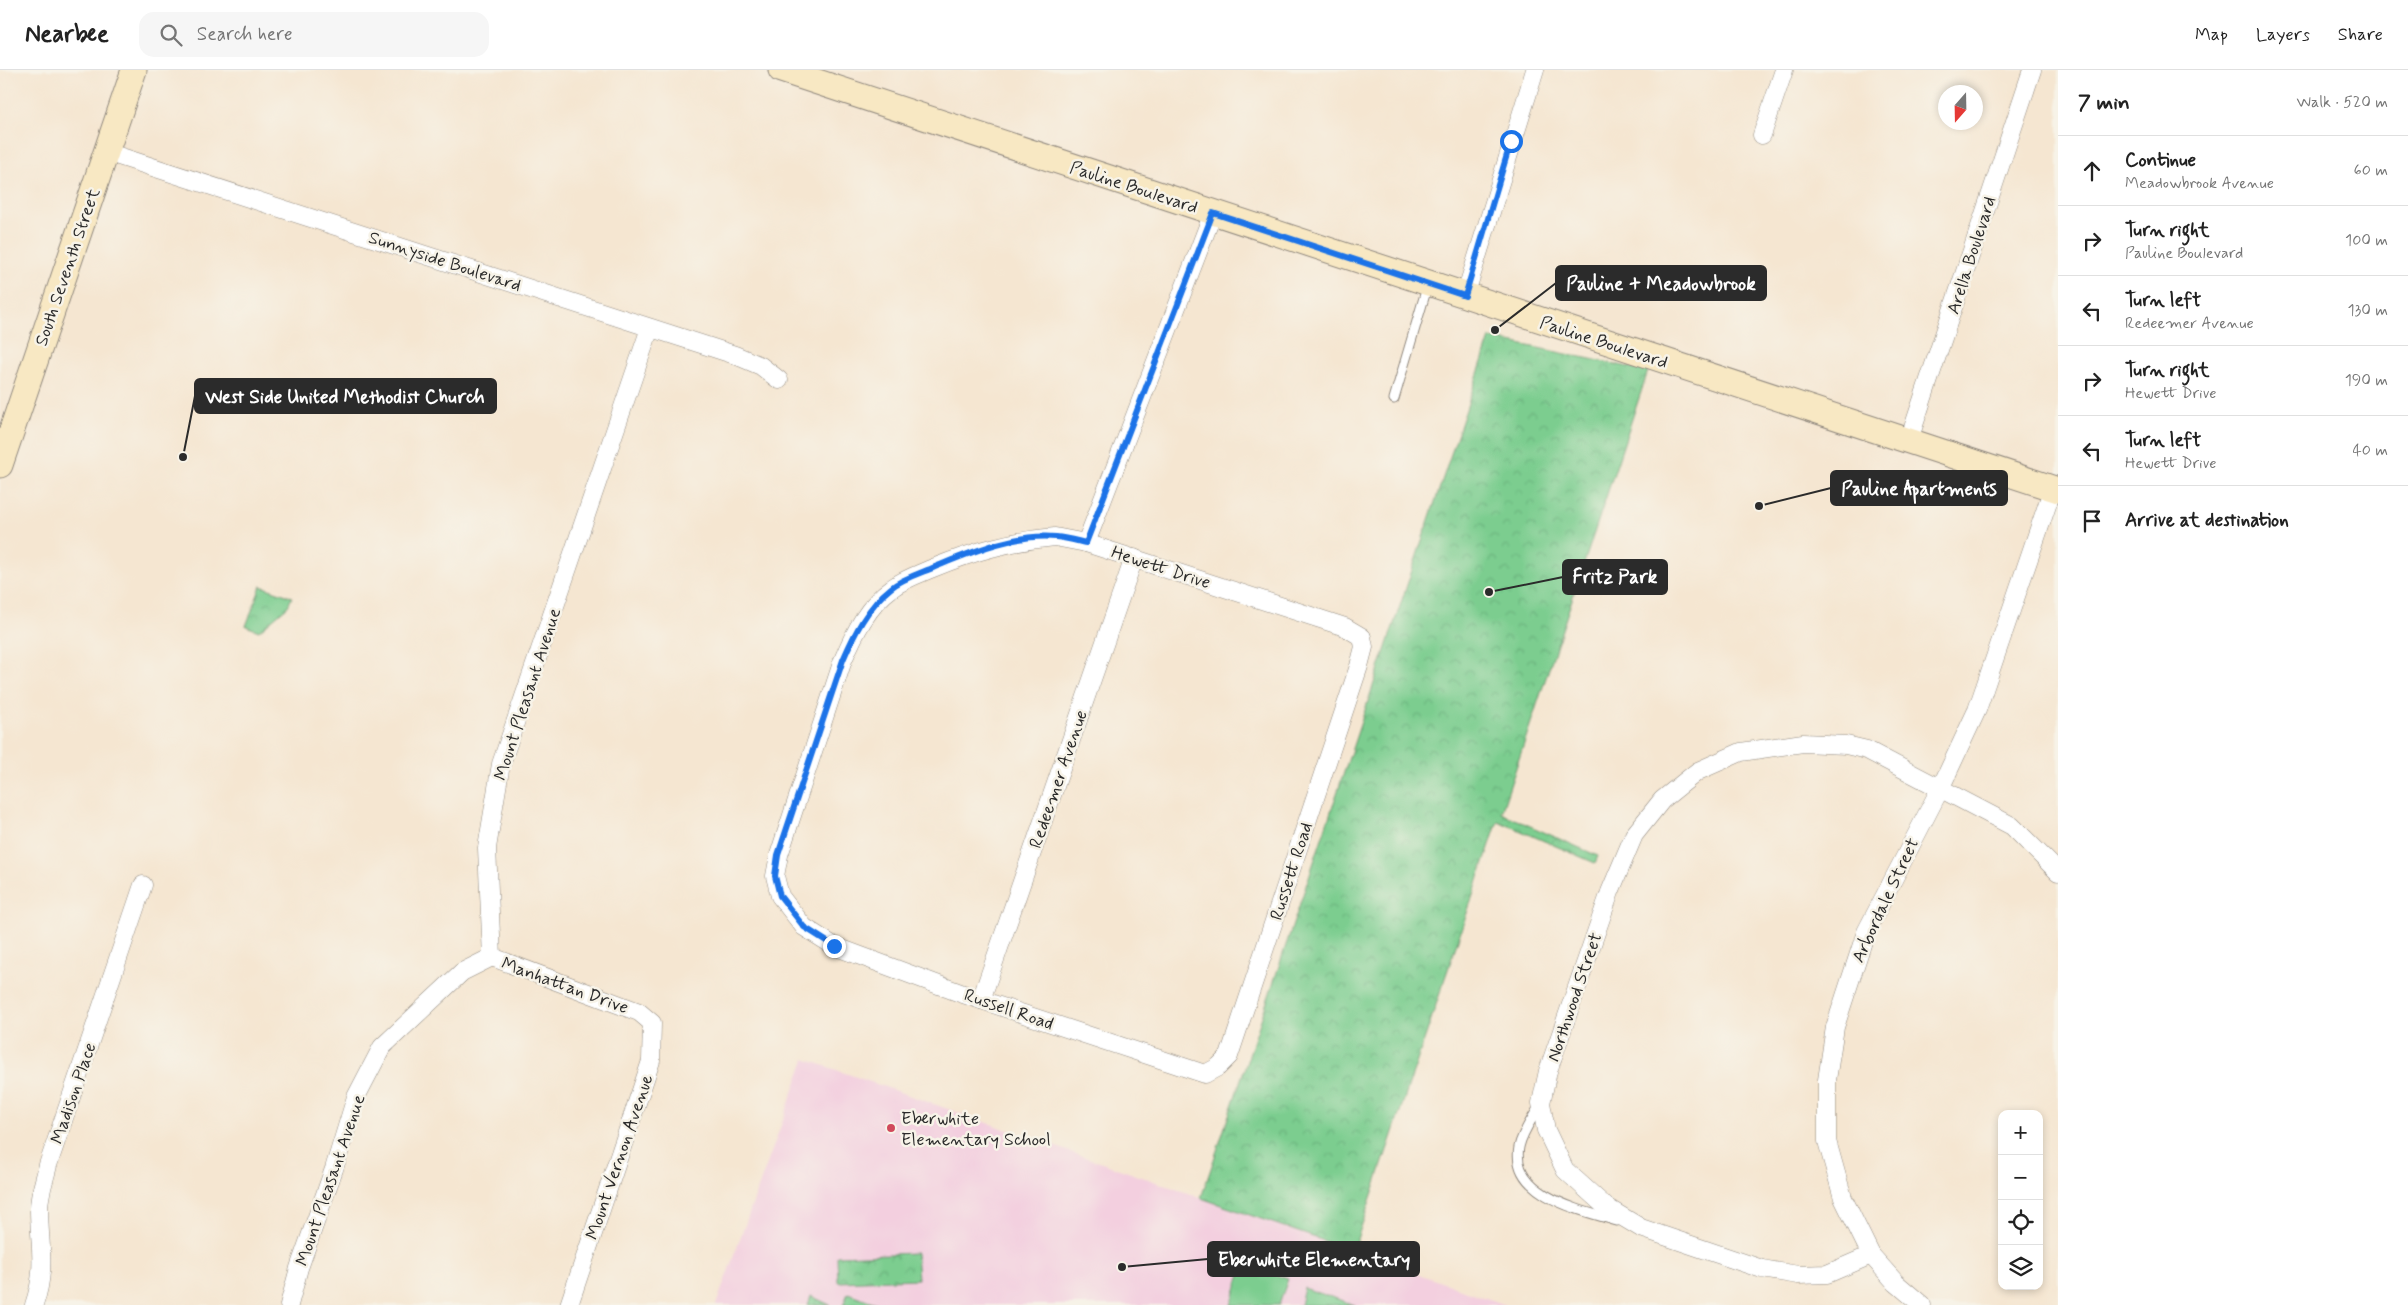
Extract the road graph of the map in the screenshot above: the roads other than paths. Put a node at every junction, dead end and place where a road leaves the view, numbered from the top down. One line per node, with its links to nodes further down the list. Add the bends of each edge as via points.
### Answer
1 (134, 70): 7 (street, South Seventh Street)
2 (781, 70): 8 (street, Pauline Boulevard)
3 (1535, 70): 10 (street)
4 (1784, 70): 6 (street)
5 (2032, 70): 14 (street, Arella Boulevard)
6 (1762, 135)
7 (106, 152): 11 (street, Sunnyside Boulevard); 15 (street, South Seventh Street)
8 (1213, 213): 9 (street, Pauline Boulevard); 17 (street)
9 (1428, 284): 10 (street, Pauline Boulevard); 13 (lane)
10 (1465, 296): 14 (street, Pauline Boulevard)
11 (650, 328): 12 (street, Sunnyside Boulevard, via 735,355 761,366); 24 (street, Mount Pleasant Avenue, via 501,764 487,848)
12 (779, 380)
13 (1394, 399)
14 (1909, 440): 16 (street, Pauline Boulevard)
15 (2, 452)
16 (2055, 489): 20 (street, Arbordale Street, via 1977,710)
17 (1086, 543): 18 (street, Hewett Drive); 23 (street, Hewett Drive, via 1055,537 1020,540 974,551 891,588 855,632 778,855 775,876 780,896 804,927)
18 (1134, 558): 19 (street, Hewett Drive, via 1346,627); 25 (street, Redeemer Avenue)
19 (1362, 637): 27 (street, Russett Road, via 1364,647 1358,666 1229,1056 1204,1074)
20 (1940, 789): 21 (street, Northwood Street, via 2012,826); 28 (street, Northwood Street, via 1867,750 1846,745 1803,743 1741,752 1698,771 1662,800 1634,835 1610,892 1551,1062); 30 (street, Arbordale Street, via 1866,932 1835,1027 1827,1080 1827,1142 1843,1198)
21 (2058, 872)
22 (143, 885): 31 (street, Madison Place, via 48,1165 39,1206 41,1284)
23 (834, 946): 25 (street, Russell Road)
24 (492, 957): 26 (street, Manhattan Drive); 32 (street, Mount Pleasant Avenue, via 462,972 382,1047 356,1097 299,1268)
25 (981, 1000): 27 (street, Russell Road)
26 (639, 1012): 33 (street, Mount Vernon Avenue, via 652,1023 651,1060)
27 (1184, 1068)
28 (1541, 1103): 29 (street, Northwood Street, via 1546,1130 1565,1170 1606,1207); 29 (lane, via 1519,1148 1525,1177 1541,1193 1568,1206)
29 (1641, 1228): 30 (street, Northwood Street, via 1762,1269 1798,1275 1827,1274)
30 (1871, 1255): 34 (street, Arbordale Street)
31 (34, 1305)
32 (290, 1305)
33 (569, 1305)
34 (1922, 1305)

